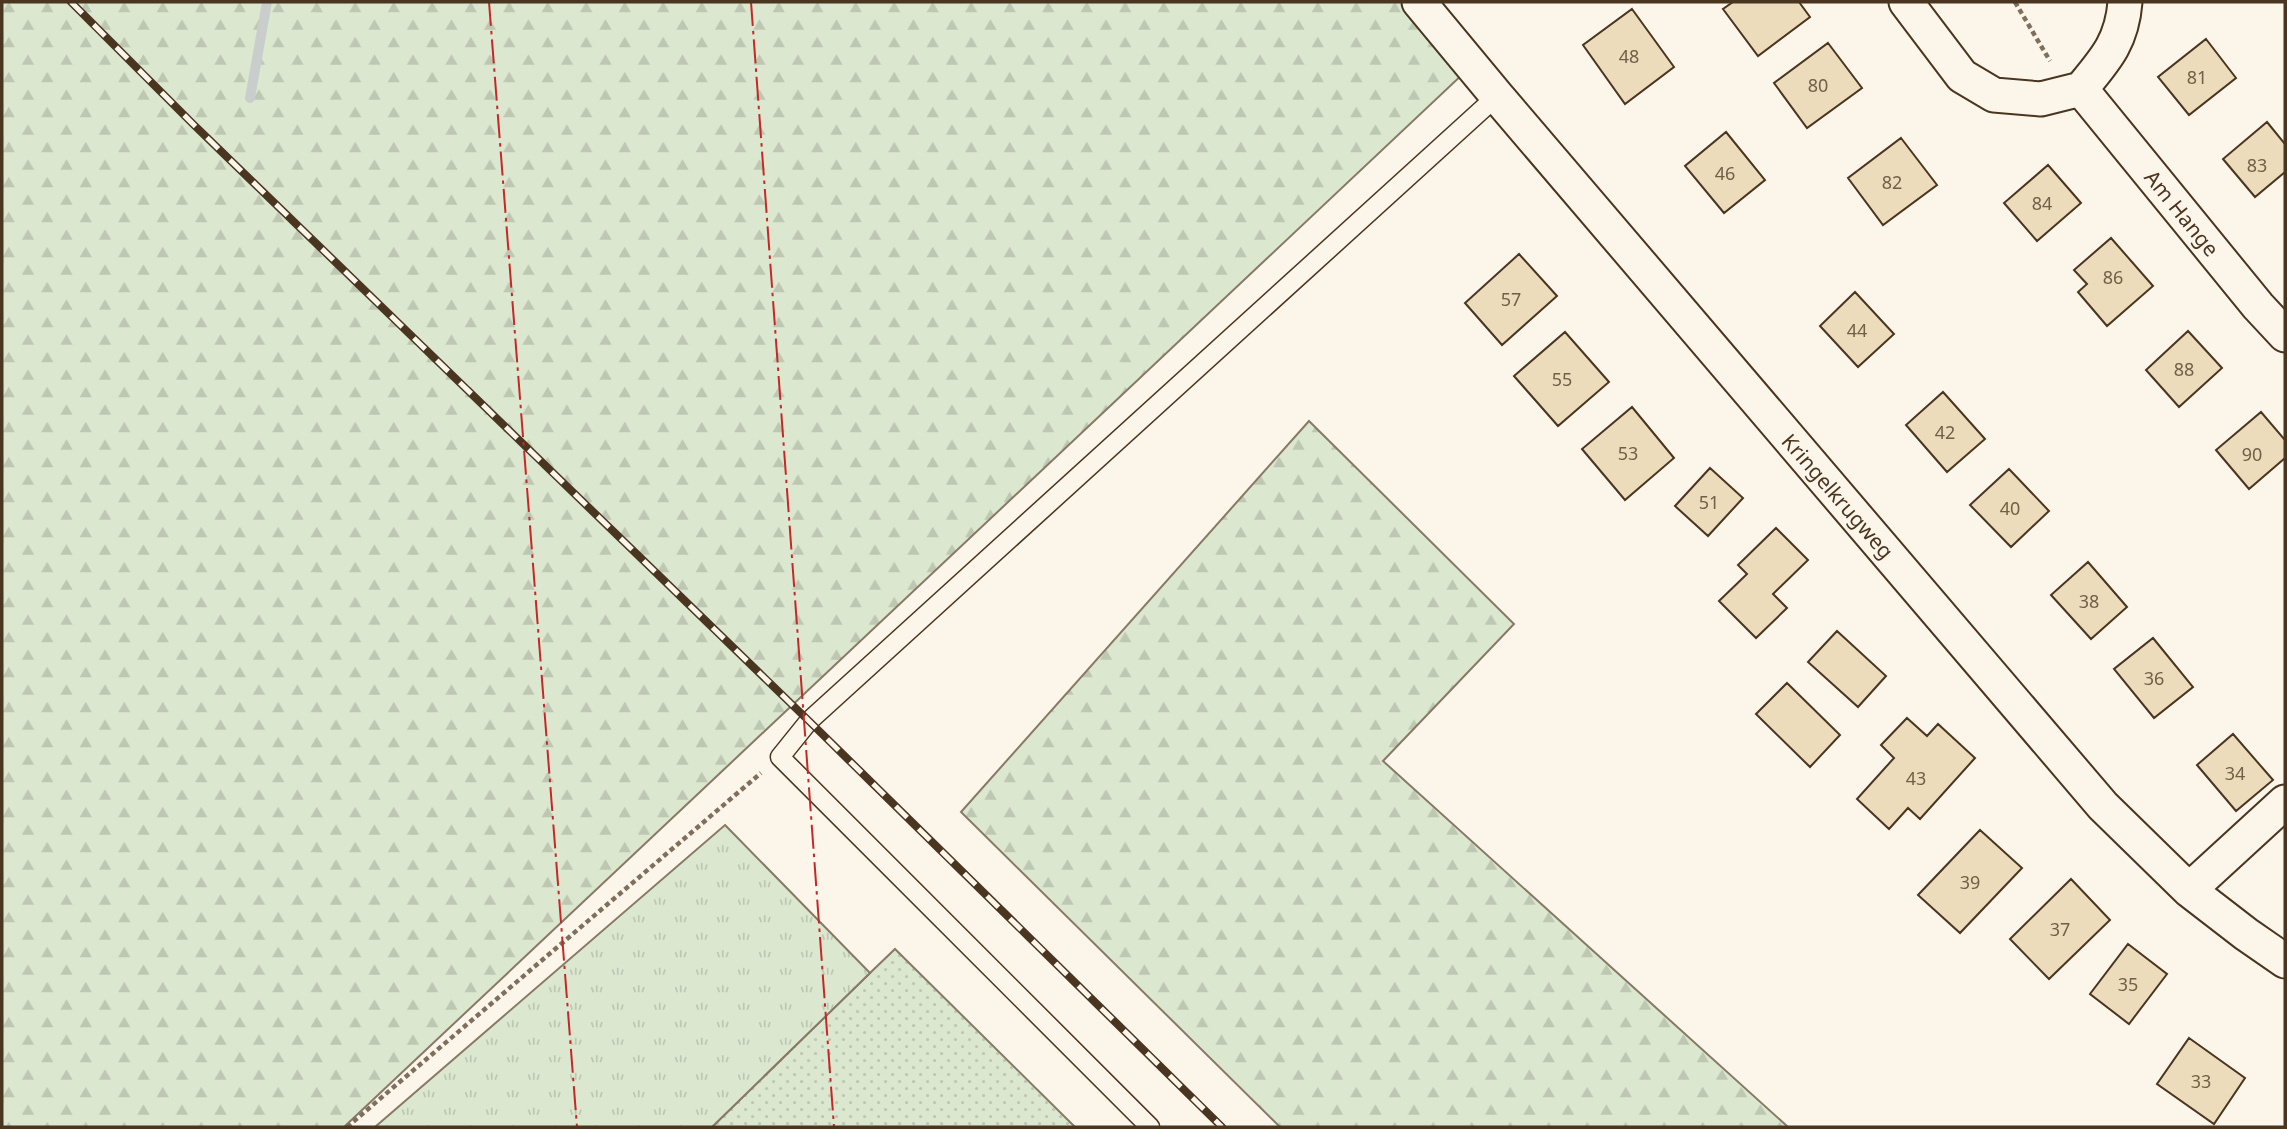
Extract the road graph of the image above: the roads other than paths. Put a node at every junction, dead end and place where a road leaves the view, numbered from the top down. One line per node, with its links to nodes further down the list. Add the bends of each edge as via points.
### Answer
1 (1419, 2): 5 (street, Kringelkrugweg)
2 (1906, 2): 4 (street, via 1962,76 1994,95 2042,99)
3 (2125, 2): 4 (street, via 2111,53)
4 (2074, 91): 6 (street, Am Hange)
5 (1497, 96): 8 (street, Kringelkrugweg, via 2103,806); 10 (lane, via 809,721 780,757)
6 (2285, 335)
7 (2285, 802): 8 (street)
8 (2189, 890): 9 (street, Kringelkrugweg)
9 (2285, 961)
10 (1150, 1127)

